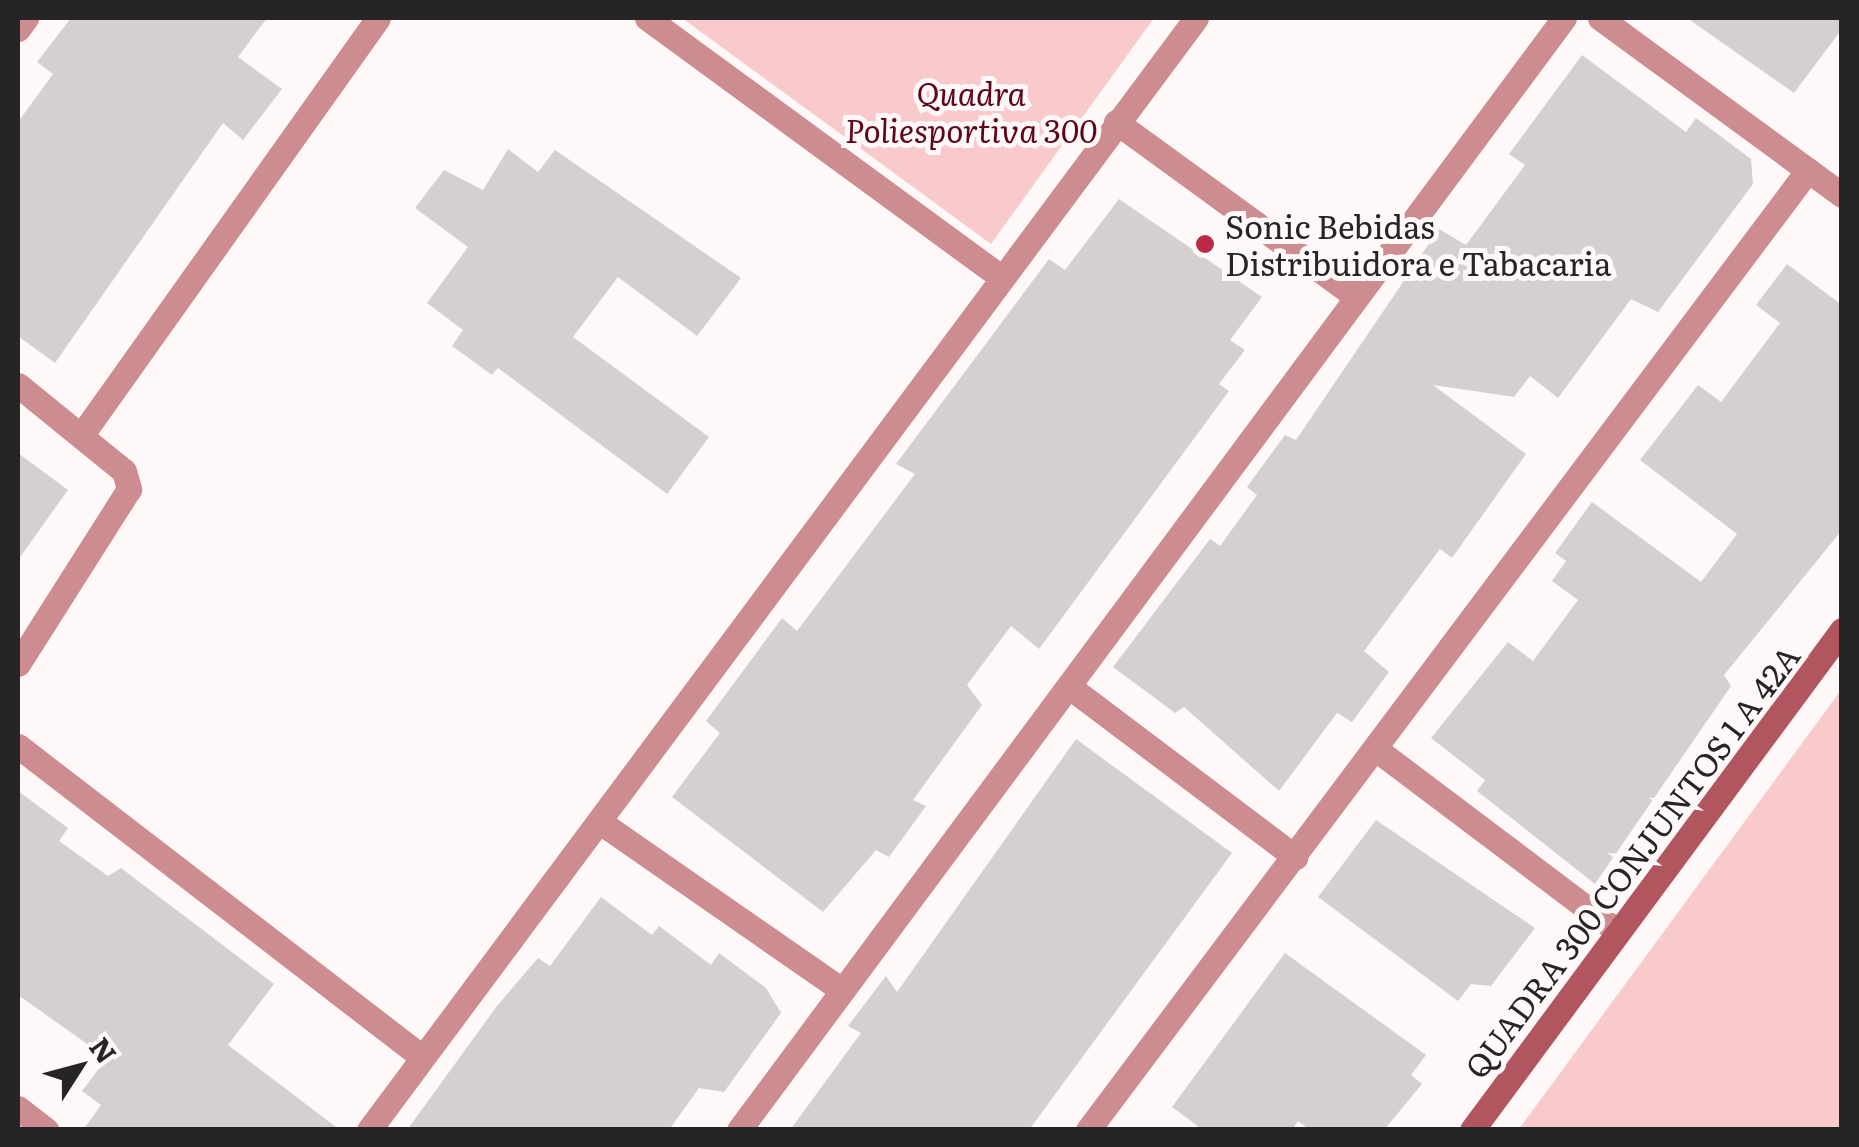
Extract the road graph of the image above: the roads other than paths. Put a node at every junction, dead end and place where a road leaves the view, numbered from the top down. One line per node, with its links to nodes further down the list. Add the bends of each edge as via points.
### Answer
1 (26, 18): 7 (street)
2 (378, 18): 14 (street)
3 (648, 18): 11 (street)
4 (1196, 18): 8 (street)
5 (1564, 18): 12 (street)
6 (1600, 18): 9 (street)
7 (18, 29)
8 (1116, 122): 11 (street); 12 (street)
9 (1808, 170): 10 (street); 19 (street)
10 (1842, 195)
11 (998, 275): 20 (street)
12 (1352, 293): 17 (street)
13 (18, 385): 14 (street)
14 (82, 433): 16 (street, via 124,471 129,489)
15 (1842, 630): 22 (street, QUADRA 300 CONJUNTOS 1 A 42A)
16 (18, 664)
17 (1071, 688): 21 (street); 23 (street)
18 (18, 746): 24 (street)
19 (1377, 750): 21 (street); 22 (street)
20 (600, 822): 23 (street); 24 (street)
21 (1295, 858): 29 (street)
22 (1617, 932): 30 (street, QUADRA 300 CONJUNTOS 1 A 42A)
23 (842, 990): 28 (street)
24 (422, 1057): 27 (street)
25 (18, 1108): 26 (street)
26 (46, 1130)
27 (370, 1130)
28 (740, 1130)
29 (1088, 1130)
30 (1472, 1130)

